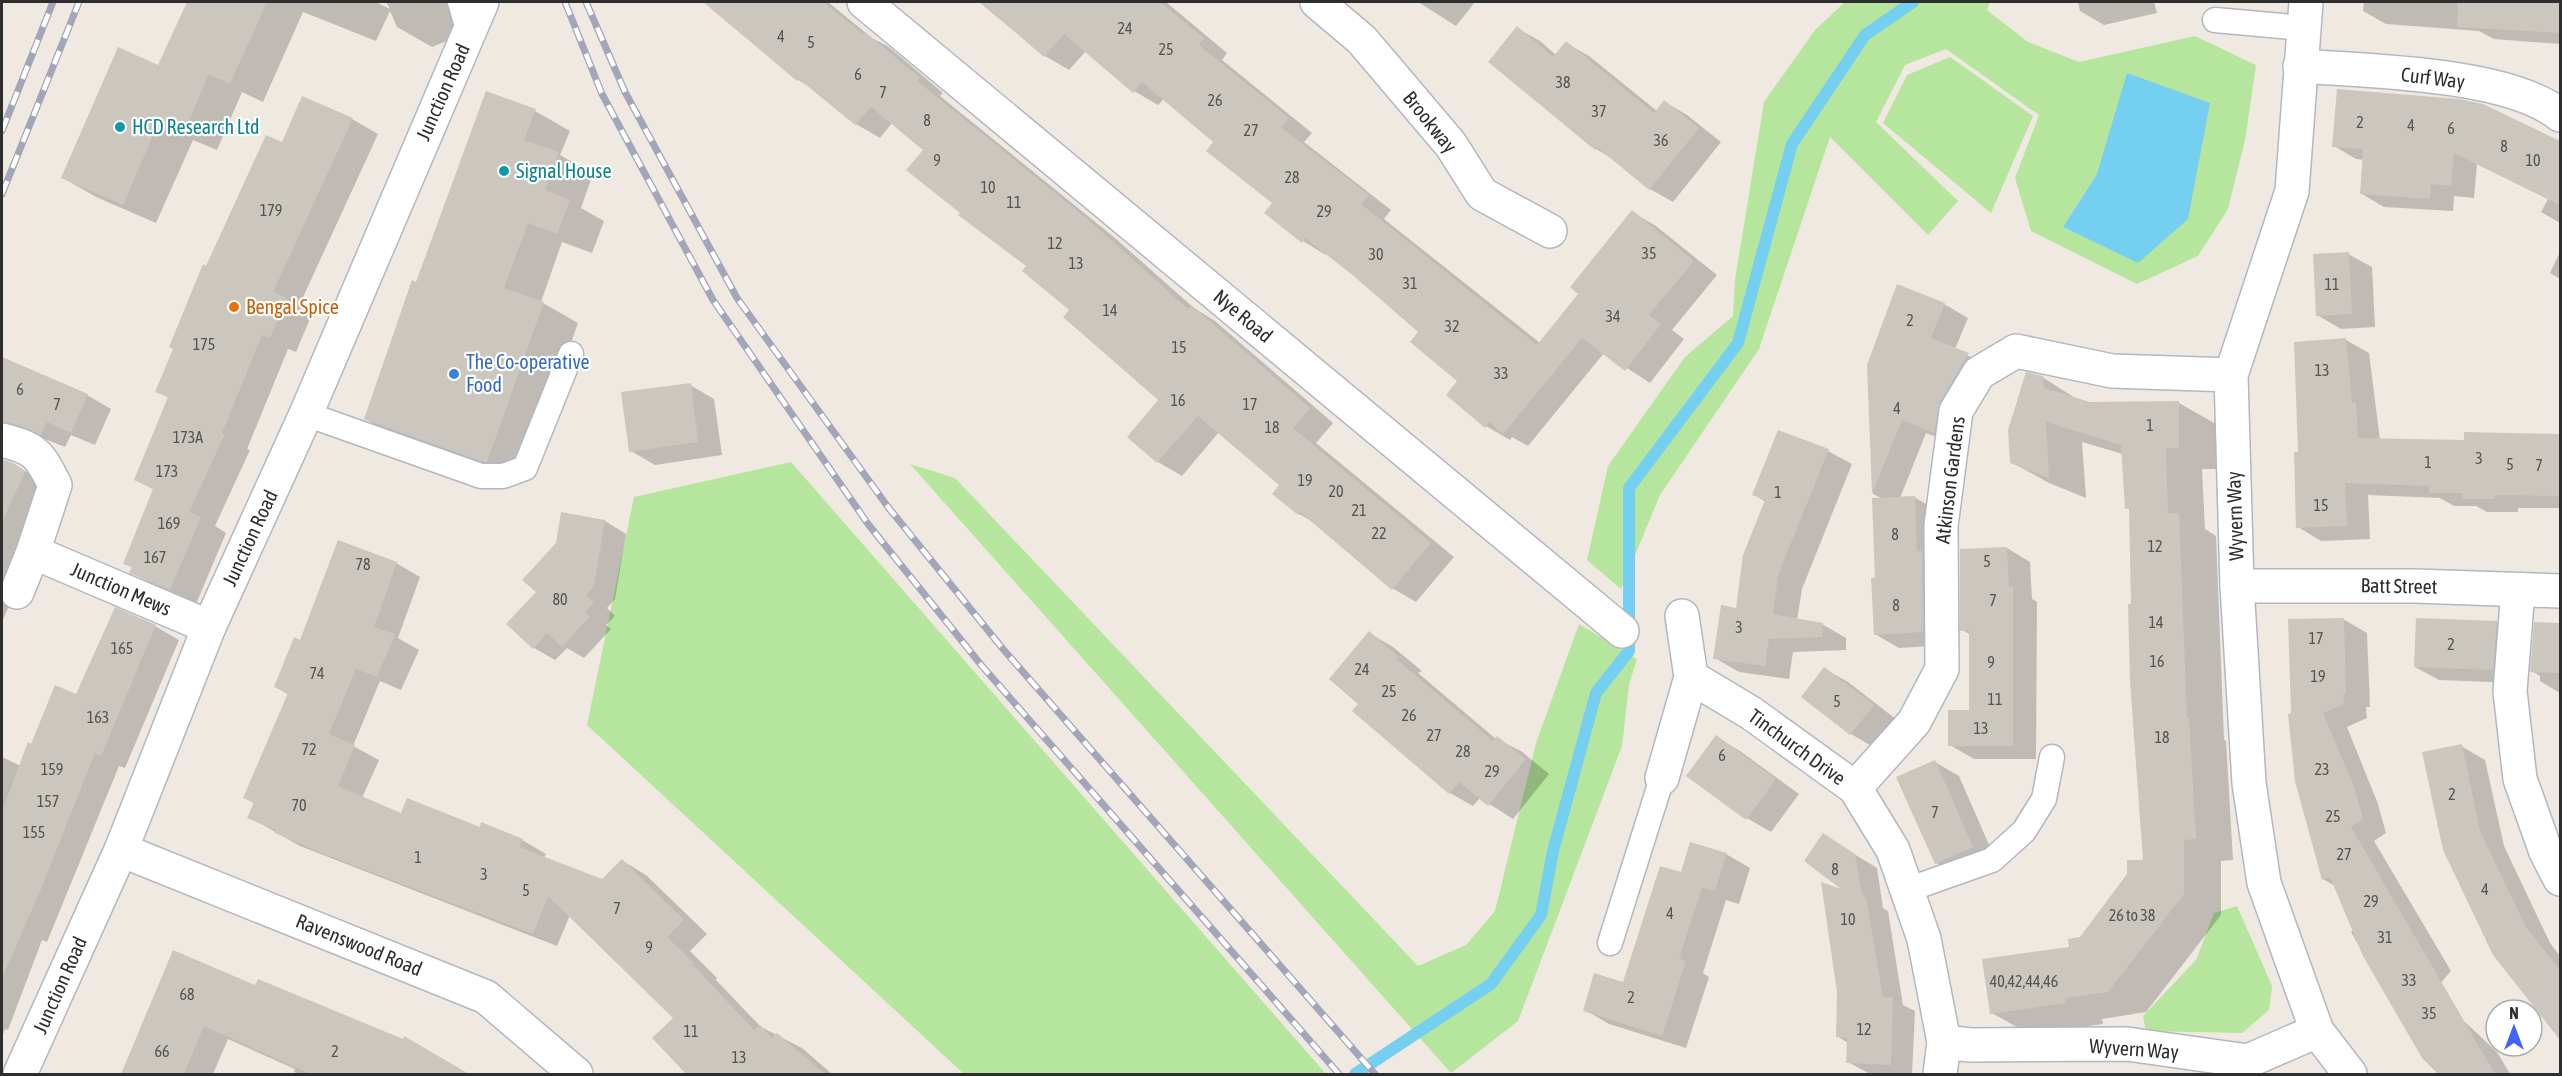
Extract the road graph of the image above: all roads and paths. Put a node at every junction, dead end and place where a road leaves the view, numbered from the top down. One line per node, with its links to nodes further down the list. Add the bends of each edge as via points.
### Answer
1 (460, 2): 7 (lane)
2 (482, 2): 7 (street, Junction Road)
3 (864, 2): 22 (street, Nye Road)
4 (1317, 2): 10 (street, Brookway, via 1369,48 1451,145 1482,194)
5 (2304, 15): 6 (lane); 8 (street, Wyvern Way)
6 (2215, 20)
7 (469, 33): 13 (street, Junction Road)
8 (2300, 66): 9 (street, Curf Way, via 2500,87); 12 (street, Wyvern Way, via 2292,191)
9 (2560, 115)
10 (1550, 231)
11 (571, 354): 13 (lane, via 525,468 503,476 481,476)
12 (2231, 375): 16 (street, Wyvern Way); 26 (street, Atkinson Gardens, via 2112,371 2016,351 1978,373 1956,411 1941,526 1942,669 1914,722)
13 (306, 414): 21 (street, Junction Road)
14 (2, 440): 15 (street, via 20,444 39,455 55,485)
15 (33, 552): 19 (street); 21 (street, Junction Mews)
16 (2237, 586): 17 (street, Batt Street); 31 (street, Wyvern Way, via 2249,783 2265,883)
17 (2518, 590): 18 (street, Batt Street); 28 (street, via 2510,692 2520,779)
18 (2560, 591)
19 (17, 592)
20 (1682, 616): 23 (street)
21 (209, 627): 27 (street, Junction Road)
22 (1622, 631)
23 (1691, 677): 25 (street); 26 (street, Tinchurch Drive, via 1751,713)
24 (2052, 757): 29 (lane, via 2044,799 2024,831 1992,860)
25 (1662, 778): 30 (lane)
26 (1855, 788): 29 (street, Tinchurch Drive, via 1893,850)
27 (121, 850): 33 (street, Junction Road); 34 (street, Ravenswood Road, via 486,997)
28 (2560, 879)
29 (1907, 890): 32 (street, Tinchurch Drive, via 1924,939)
30 (1610, 943)
31 (2316, 1031): 32 (street, Wyvern Way, via 2248,1060 2127,1044); 36 (street, Wyvern Way)
32 (1944, 1042): 35 (street, Tinchurch Drive)
33 (20, 1074)
34 (576, 1074)
35 (1940, 1074)
36 (2350, 1074)

